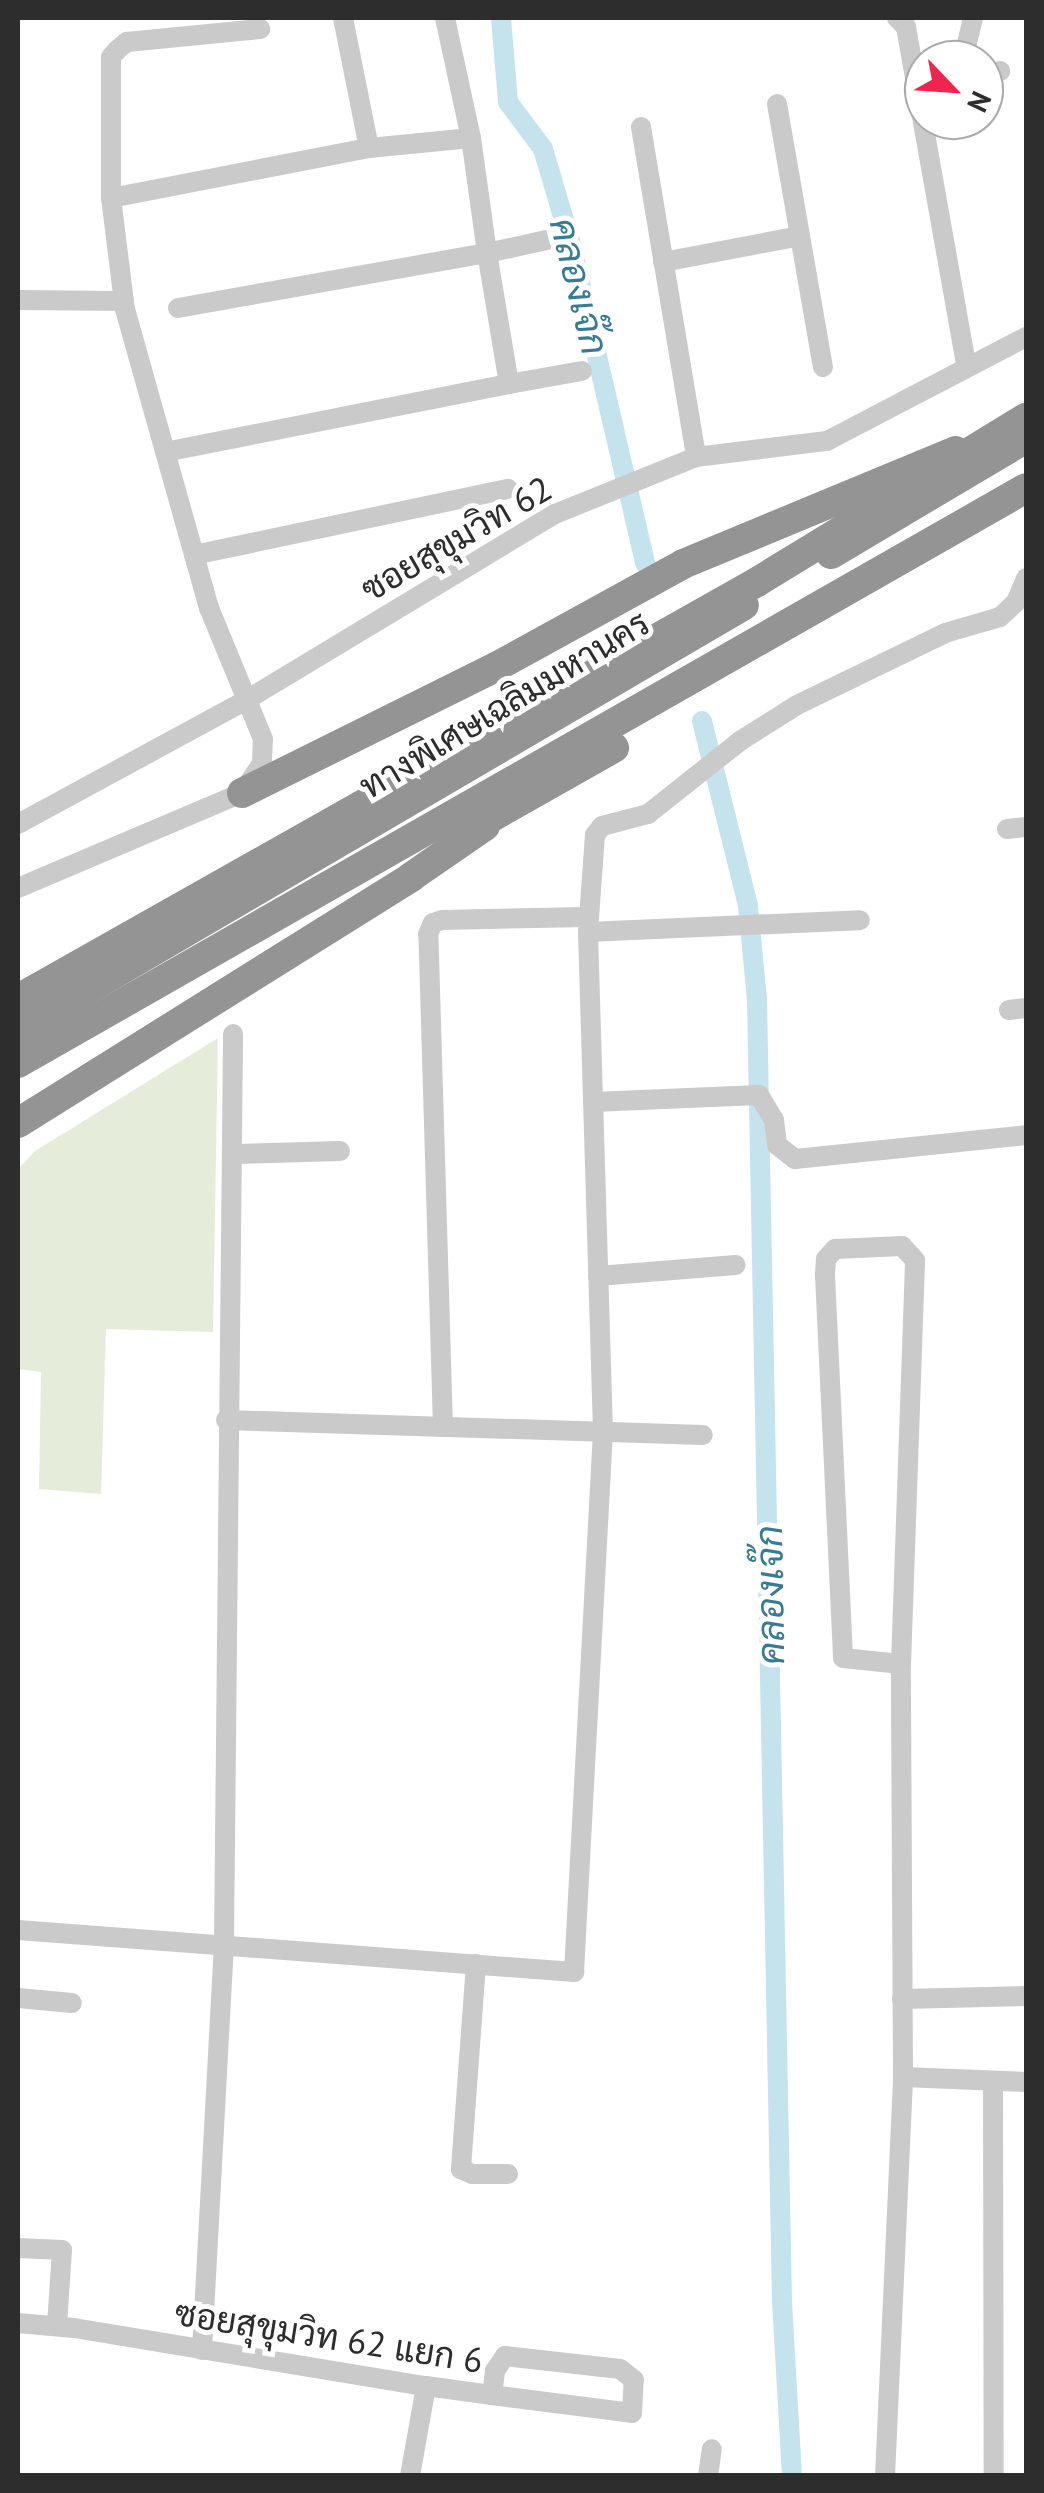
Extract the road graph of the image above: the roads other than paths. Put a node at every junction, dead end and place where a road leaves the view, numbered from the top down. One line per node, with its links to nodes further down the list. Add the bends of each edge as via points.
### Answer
1 (343, 18): 8 (street)
2 (445, 18): 6 (street)
3 (260, 29): 9 (street, via 126,42 117,50 111,57)
4 (777, 104): 10 (street)
5 (641, 127): 13 (street)
6 (471, 138): 8 (street); 12 (street)
7 (929, 140): 19 (street)
8 (369, 148): 9 (street)
9 (111, 198): 15 (street)
10 (800, 236): 13 (street); 18 (street)
11 (556, 238): 12 (street)
12 (487, 253): 16 (street); 21 (street)
13 (663, 262): 25 (street)
14 (18, 300): 15 (street)
15 (124, 301): 24 (street)
16 (178, 308)
17 (1026, 337): 19 (street, ซอยสุขุมวิท 62)
18 (822, 367)
19 (968, 368): 25 (street, ซอยสุขุมวิท 62, via 827,441)
20 (582, 370): 21 (street)
21 (509, 384): 24 (street)
22 (1026, 420): 32 (highway, via 682,564 496,667); 38 (highway, bridge, via 690,620)
23 (1026, 438): 39 (highway, ทางพิเศษเฉลิมมหานคร)
24 (164, 452): 29 (street)
25 (696, 457): 31 (street, ซอยสุขุมวิท 62, via 555,514)
26 (1026, 488): 41 (highway)
27 (508, 489): 29 (street)
28 (1026, 506): 33 (highway)
29 (194, 555): 31 (street)
30 (1026, 578): 37 (street, via 1000,617 945,632 797,704 648,814 602,826 590,853)
31 (248, 699): 32 (street, via 264,738 262,763); 34 (street, ซอยสุขุมวิท 62)
32 (242, 793): 35 (street)
33 (516, 804): 42 (highway); 44 (highway)
34 (18, 824)
35 (18, 888)
36 (860, 920): 37 (street, via 722,928)
37 (588, 924): 43 (street); 51 (street, via 442,920 428,934)
38 (18, 999)
39 (18, 1030)
40 (233, 1034): 47 (street)
41 (18, 1063)
42 (18, 1080)
43 (593, 1102): 45 (street, via 759,1096 774,1120 777,1146 795,1159); 49 (street)
44 (18, 1123)
45 (1026, 1135)
46 (340, 1152): 47 (street)
47 (234, 1154): 50 (street)
48 (736, 1265): 49 (street)
49 (598, 1276): 52 (street)
50 (226, 1420): 51 (street); 56 (street)
51 (444, 1426): 52 (street)
52 (603, 1432): 53 (street); 57 (street, via 574,1972)
53 (703, 1435)
54 (900, 1664): 54 (street, via 914,1260 902,1246 835,1249 825,1275 843,1658); 60 (street)
55 (18, 1930): 56 (street)
56 (224, 1943): 57 (street); 69 (street)
57 (476, 1964): 65 (street, via 462,2169)
58 (1026, 1996): 60 (street)
59 (18, 1998): 61 (street)
60 (902, 1999): 62 (street)
61 (72, 2003)
62 (902, 2077): 63 (street); 75 (street)
63 (993, 2082): 64 (street); 76 (street)
64 (1026, 2082)
65 (508, 2174)
66 (18, 2248): 68 (street, via 62,2250)
67 (18, 2323): 68 (street, ซอยสุขุมวิท 62 แยก 6)
68 (58, 2326): 69 (street, ซอยสุขุมวิท 62 แยก 6)
69 (202, 2350): 70 (street, ซอยสุขุมวิท 62 แยก 6)
70 (426, 2386): 71 (street, ซอยสุขุมวิท 62 แยก 6); 73 (street)
71 (492, 2394): 71 (street, ซอยสุขุมวิท 62 แยก 6, via 632,2413 634,2380 620,2369 505,2356 494,2371)
72 (712, 2449): 74 (street)
73 (410, 2476)
74 (708, 2476)
75 (885, 2476)
76 (994, 2476)

